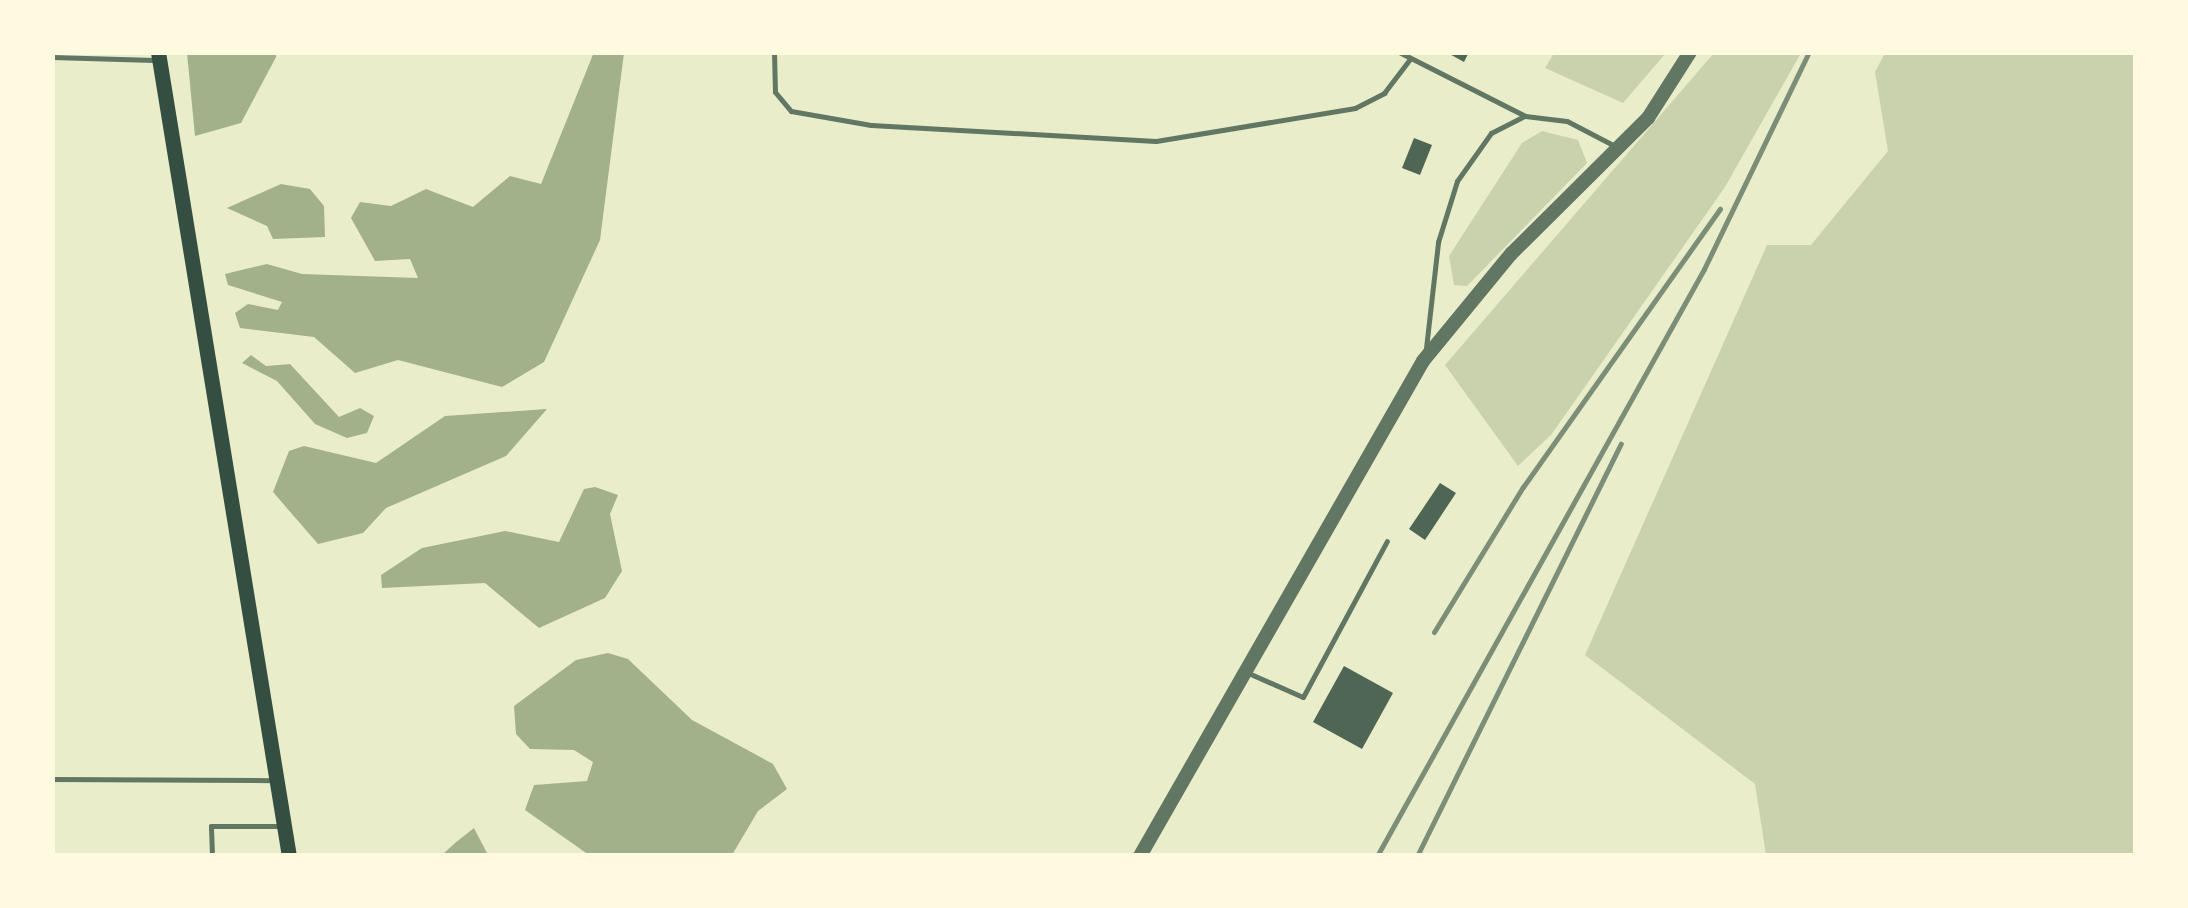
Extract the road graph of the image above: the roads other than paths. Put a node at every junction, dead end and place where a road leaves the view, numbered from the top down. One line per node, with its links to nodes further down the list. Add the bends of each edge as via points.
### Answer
1 (774, 52): 6 (lane, via 775,92 791,111 871,126 1156,141 1354,108 1384,93)
2 (1399, 52): 6 (lane)
3 (1690, 52): 8 (street)
4 (158, 56): 5 (lane); 13 (main road)
5 (52, 57)
6 (1410, 58): 7 (lane)
7 (1525, 116): 8 (lane, via 1567,121); 9 (lane, via 1492,133 1457,181 1438,242)
8 (1618, 148): 9 (street, via 1511,254)
9 (1423, 362): 11 (street)
10 (1386, 541): 11 (lane, via 1303,697)
11 (1244, 670): 17 (street)
12 (52, 779): 13 (lane)
13 (274, 780): 14 (main road)
14 (284, 826): 15 (lane, via 211,826); 16 (main road)
15 (212, 856)
16 (289, 856)
17 (1140, 856)

